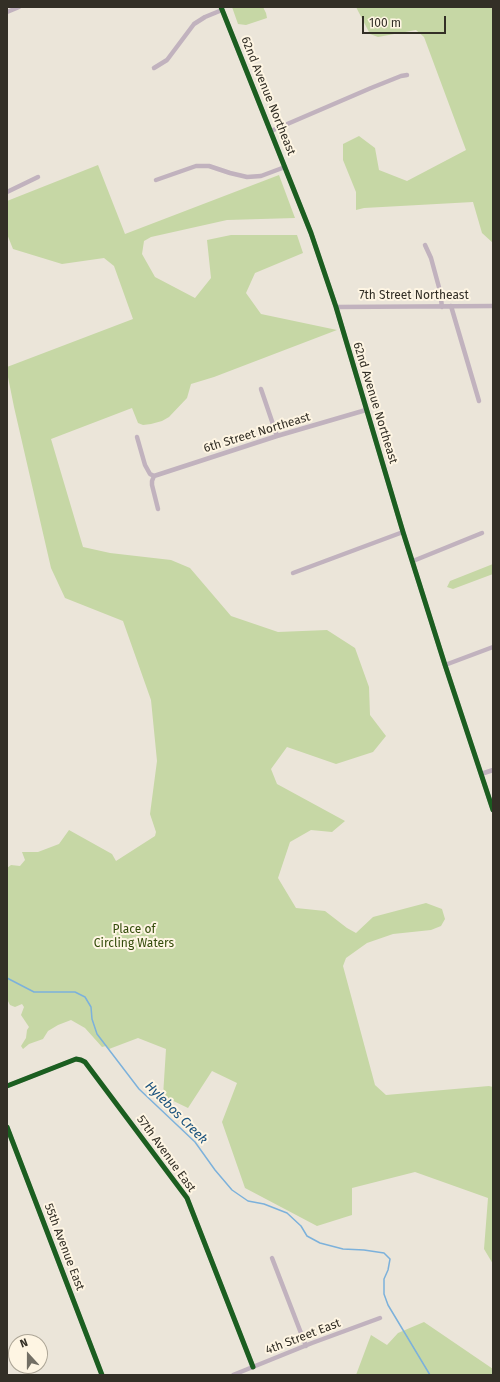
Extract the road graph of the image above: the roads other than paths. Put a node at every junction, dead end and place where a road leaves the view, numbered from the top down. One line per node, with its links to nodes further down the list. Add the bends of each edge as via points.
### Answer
1 (19, 7): 3 (street)
2 (222, 9): 4 (street, via 194,24 168,60); 6 (street, 62nd Avenue Northeast)
3 (7, 12)
4 (154, 68)
5 (407, 75): 6 (street)
6 (271, 131): 7 (street, 62nd Avenue Northeast)
7 (285, 167): 9 (street, via 261,176 246,177 209,166 196,166); 12 (street, 62nd Avenue Northeast)
8 (38, 177): 10 (street)
9 (156, 180)
10 (7, 192)
11 (425, 245): 15 (street, via 431,258)
12 (336, 306): 15 (street, 7th Street Northeast); 18 (street, 62nd Avenue Northeast)
13 (451, 306): 14 (street, 7th Street Northeast); 15 (street, 7th Street Northeast); 17 (street)
14 (493, 306)
15 (442, 307)
16 (261, 389): 19 (street)
17 (479, 401)
18 (366, 410): 19 (street, 6th Street Northeast); 23 (street, 62nd Avenue Northeast)
19 (278, 436): 21 (street, 6th Street Northeast)
20 (137, 437): 21 (street, via 145,465)
21 (154, 476): 22 (street, via 152,485)
22 (158, 509)
23 (403, 532): 25 (street, 62nd Avenue Northeast); 26 (street)
24 (482, 533): 25 (street)
25 (413, 561): 28 (street, 62nd Avenue Northeast)
26 (293, 573)
27 (493, 647): 28 (street)
28 (445, 665): 30 (street, 62nd Avenue Northeast)
29 (493, 770): 30 (street)
30 (481, 774): 31 (street, 62nd Avenue Northeast)
31 (493, 810)
32 (7, 1086): 37 (street, 57th Avenue East, via 76,1059 85,1062 187,1198)
33 (7, 1127): 38 (street, 55th Avenue East)
34 (272, 1258): 36 (street)
35 (380, 1318): 36 (street, 4th Street East)
36 (306, 1346): 37 (street, 4th Street East)
37 (253, 1367): 39 (street, 4th Street East)
38 (102, 1375)
39 (233, 1375)

